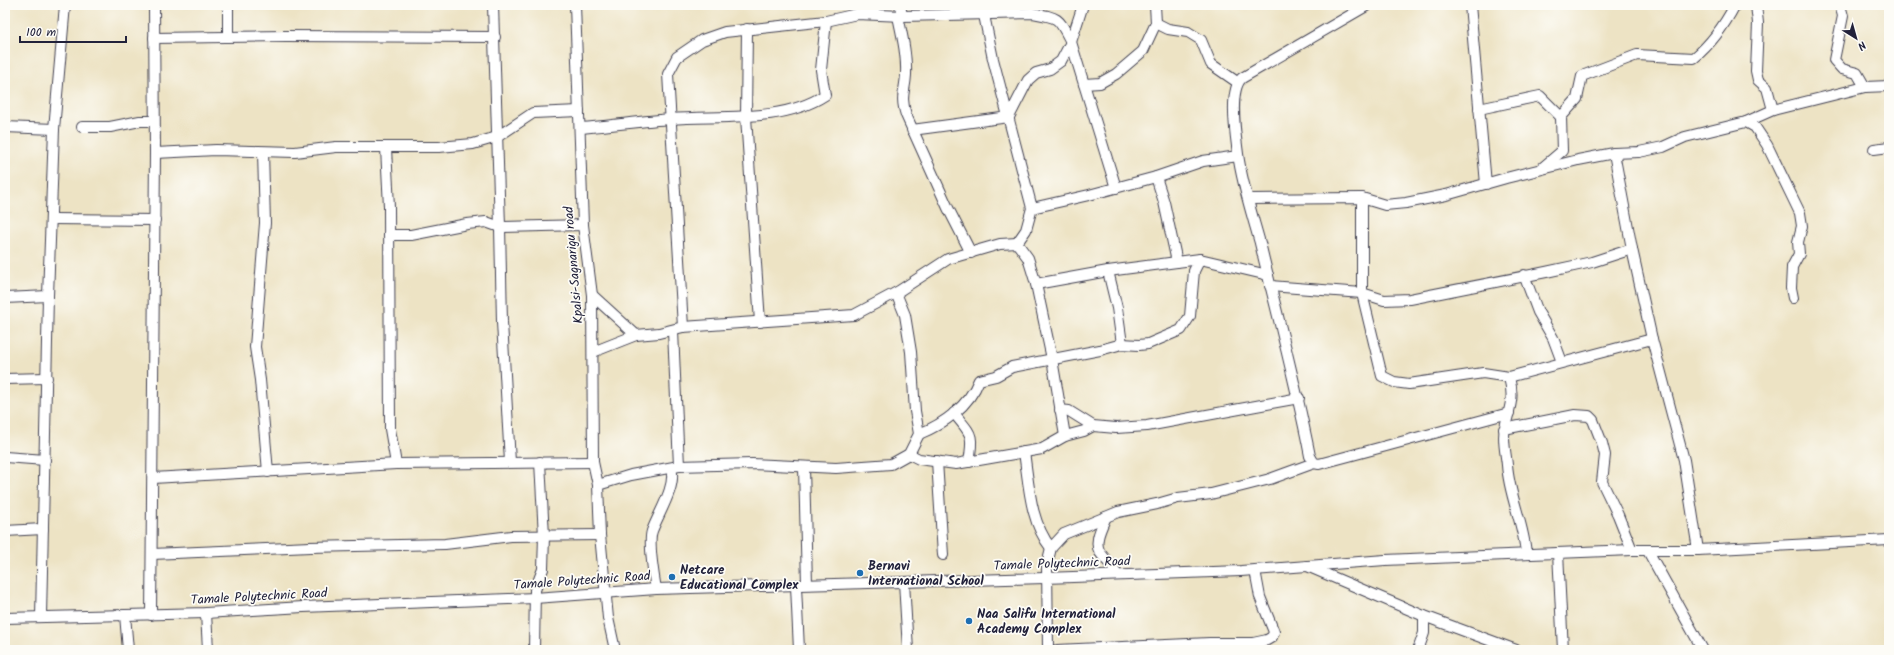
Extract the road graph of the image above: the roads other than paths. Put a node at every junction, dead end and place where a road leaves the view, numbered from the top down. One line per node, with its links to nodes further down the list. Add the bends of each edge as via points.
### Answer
1 (65, 5): 39 (street)
2 (154, 5): 21 (street)
3 (228, 5): 19 (street)
4 (493, 5): 20 (street)
5 (575, 5): 29 (street, Kpalsi-Sagnarigu road)
6 (900, 5): 15 (street)
7 (1083, 5): 22 (street)
8 (1155, 5): 17 (street)
9 (1368, 5): 23 (street)
10 (1470, 5): 27 (street)
11 (1735, 5): 32 (street, via 1725,25 1694,58 1637,55 1582,76 1577,100)
12 (1756, 5): 28 (street, via 1756,71 1758,80 1767,88)
13 (1840, 5): 26 (street, via 1843,16 1834,60 1842,69 1857,73)
14 (984, 15): 15 (street); 22 (street, via 1032,13 1050,16 1060,21); 30 (street)
15 (900, 16): 16 (street, via 857,14); 40 (street, via 906,59 902,103)
16 (826, 21): 18 (street); 31 (street, via 821,70 825,95 794,109)
17 (1156, 23): 23 (street, via 1168,29 1188,32 1201,40 1211,64); 24 (street, via 1143,51 1130,64 1100,83)
18 (747, 29): 31 (street); 33 (street, via 725,32 702,40 677,57 668,74)
19 (228, 36): 20 (street); 21 (street)
20 (495, 37): 41 (street)
21 (154, 38): 34 (street)
22 (1071, 42): 24 (street); 30 (street, via 1057,65 1036,73 1028,80)
23 (1237, 82): 48 (street, via 1234,106)
24 (1084, 84): 52 (street)
25 (1889, 86): 26 (street)
26 (1865, 87): 28 (street)
27 (1479, 109): 32 (street, via 1540,96); 51 (street)
28 (1773, 110): 35 (street)
29 (579, 111): 38 (street, Kpalsi-Sagnarigu road); 41 (street, via 533,113)
30 (1009, 116): 40 (street); 55 (street)
31 (746, 117): 33 (street); 77 (street)
32 (1561, 117): 49 (street, via 1562,151)
33 (672, 119): 38 (street); 78 (street)
34 (154, 121): 37 (street, via 110,127); 46 (street)
35 (1746, 122): 47 (street, via 1685,137 1663,147); 76 (street, via 1755,127 1767,145 1800,213 1802,226 1798,242 1799,254 1792,267)
36 (5, 127): 39 (street)
37 (82, 127)
38 (580, 128): 58 (street, Kpalsi-Sagnarigu road)
39 (54, 129): 56 (street)
40 (912, 130): 63 (street)
41 (497, 137): 43 (street, via 473,144); 59 (street)
42 (1889, 147): 44 (street)
43 (386, 148): 45 (street, via 336,147 316,151); 60 (street)
44 (1874, 149)
45 (263, 152): 46 (street, via 216,150); 110 (street, via 265,223 255,347)
46 (155, 153): 57 (street)
47 (1614, 153): 49 (street); 62 (street)
48 (1238, 156): 50 (street, via 1203,161); 54 (street)
49 (1540, 170): 51 (street)
50 (1156, 177): 52 (street); 65 (street)
51 (1486, 184): 53 (street, via 1406,203 1385,205)
52 (1116, 188): 55 (street)
53 (1362, 198): 54 (street); 72 (street)
54 (1249, 199): 67 (street)
55 (1032, 208): 61 (street, via 1026,230)
56 (52, 219): 57 (street); 74 (street)
57 (155, 220): 111 (street)
58 (583, 225): 59 (street); 73 (street, Kpalsi-Sagnarigu road)
59 (500, 227): 60 (street, via 486,222 411,235); 102 (street, via 502,322)
60 (389, 235): 107 (street, via 390,428)
61 (1017, 243): 63 (street, via 1000,244); 69 (street, via 1028,258)
62 (1632, 249): 68 (street, via 1592,262); 81 (street)
63 (971, 253): 71 (street, via 948,259)
64 (1200, 259): 65 (street); 67 (street); 82 (street, via 1194,271 1190,316 1181,330 1148,344)
65 (1177, 262): 66 (street)
66 (1108, 271): 69 (street); 82 (street)
67 (1268, 275): 70 (street)
68 (1524, 275): 72 (street, via 1410,299 1384,300); 85 (street)
69 (1036, 284): 84 (street)
70 (1270, 286): 72 (street); 89 (street)
71 (896, 293): 77 (street, via 854,315); 95 (street, via 905,315)
72 (1362, 293): 86 (street, via 1382,376 1394,382 1409,384 1483,373)
73 (592, 295): 80 (street); 83 (street, Kpalsi-Sagnarigu road)
74 (48, 296): 75 (street); 87 (street)
75 (5, 298)
76 (1793, 298)
77 (760, 322): 78 (street)
78 (683, 327): 79 (street)
79 (673, 331): 80 (street); 108 (street)
80 (636, 335): 83 (street)
81 (1652, 338): 85 (street); 121 (street, via 1684,460)
82 (1122, 344): 84 (street)
83 (593, 352): 104 (street, Kpalsi-Sagnarigu road)
84 (1052, 358): 90 (street); 91 (street, via 1012,367 996,376 979,380 975,390)
85 (1562, 362): 86 (street)
86 (1508, 377): 92 (street, via 1512,392)
87 (47, 378): 88 (street); 100 (street)
88 (5, 379)
89 (1299, 398): 93 (street, via 1147,426); 106 (street, via 1310,456)
90 (1060, 410): 93 (street, via 1069,411); 96 (street)
91 (954, 413): 95 (street, via 937,426); 105 (street, via 966,426 972,440)
92 (1510, 413): 94 (street); 106 (street, via 1319,464)
93 (1093, 426): 96 (street)
94 (1504, 429): 120 (street, via 1575,415 1589,416 1605,455 1602,482); 125 (street, via 1507,467)
95 (919, 434): 98 (street)
96 (1065, 436): 97 (street, via 1049,446)
97 (1024, 452): 105 (street); 119 (street, via 1035,520)
98 (909, 454): 101 (street); 109 (street, via 891,464 836,468)
99 (5, 457): 100 (street)
100 (45, 460): 114 (street)
101 (937, 461): 105 (street, via 956,464); 126 (street)
102 (510, 462): 103 (street); 107 (street)
103 (540, 462): 104 (street); 117 (street)
104 (593, 462): 112 (street, Kpalsi-Sagnarigu road)
105 (969, 462)
106 (1314, 463): 113 (street, via 1270,479 1211,494 1178,498)
107 (396, 464): 110 (street)
108 (675, 467): 109 (street, via 752,464); 112 (street); 134 (street, via 672,481 651,532)
109 (804, 467): 132 (street)
110 (268, 472): 111 (street)
111 (154, 478): 124 (street)
112 (598, 484): 116 (street, Kpalsi-Sagnarigu road)
113 (1106, 517): 119 (street, via 1064,534); 129 (street, via 1100,530 1098,551 1112,565)
114 (43, 529): 115 (street); 141 (street)
115 (5, 531)
116 (600, 535): 117 (street); 135 (street, Kpalsi-Sagnarigu road)
117 (544, 536): 124 (street, via 511,536 445,544 310,546); 136 (street, via 544,569 536,587)
118 (1889, 540): 121 (street, Tamale Polytechnic Road)
119 (1051, 548): 130 (street)
120 (1632, 550): 122 (street, Tamale Polytechnic Road); 123 (street, Tamale Polytechnic Road)
121 (1698, 550): 122 (street, Tamale Polytechnic Road)
122 (1648, 551): 155 (street)
123 (1558, 553): 125 (street, Tamale Polytechnic Road); 154 (street)
124 (152, 554): 138 (street)
125 (1526, 554): 127 (street, Tamale Polytechnic Road)
126 (943, 556)
127 (1305, 565): 128 (street, Tamale Polytechnic Road); 140 (street)
128 (1255, 570): 129 (street, Tamale Polytechnic Road); 143 (street, via 1260,597 1274,632 1272,637)
129 (1117, 575): 130 (street, Tamale Polytechnic Road)
130 (1045, 578): 131 (street, Tamale Polytechnic Road); 150 (street)
131 (904, 582): 132 (street, Tamale Polytechnic Road); 149 (street)
132 (807, 584): 133 (street, Tamale Polytechnic Road)
133 (796, 586): 134 (street, Tamale Polytechnic Road); 148 (street)
134 (656, 589): 135 (street, Tamale Polytechnic Road)
135 (607, 593): 136 (street, Tamale Polytechnic Road); 147 (street, Kpalsi-Sagnarigu road, via 608,618)
136 (535, 598): 137 (street, Tamale Polytechnic Road); 146 (street)
137 (206, 613): 138 (street, Tamale Polytechnic Road); 145 (street)
138 (151, 615): 139 (street, Tamale Polytechnic Road)
139 (125, 616): 141 (street, Tamale Polytechnic Road); 144 (street)
140 (1424, 616): 152 (street, via 1424,633); 153 (street)
141 (41, 617): 142 (street, Tamale Polytechnic Road)
142 (5, 618)
143 (1253, 647): 151 (street, via 1210,643)
144 (128, 650)
145 (208, 650)
146 (534, 650)
147 (615, 650)
148 (799, 650)
149 (908, 650)
150 (1048, 650)
151 (1057, 650)
152 (1418, 650)
153 (1516, 650)
154 (1563, 650)
155 (1703, 650)

